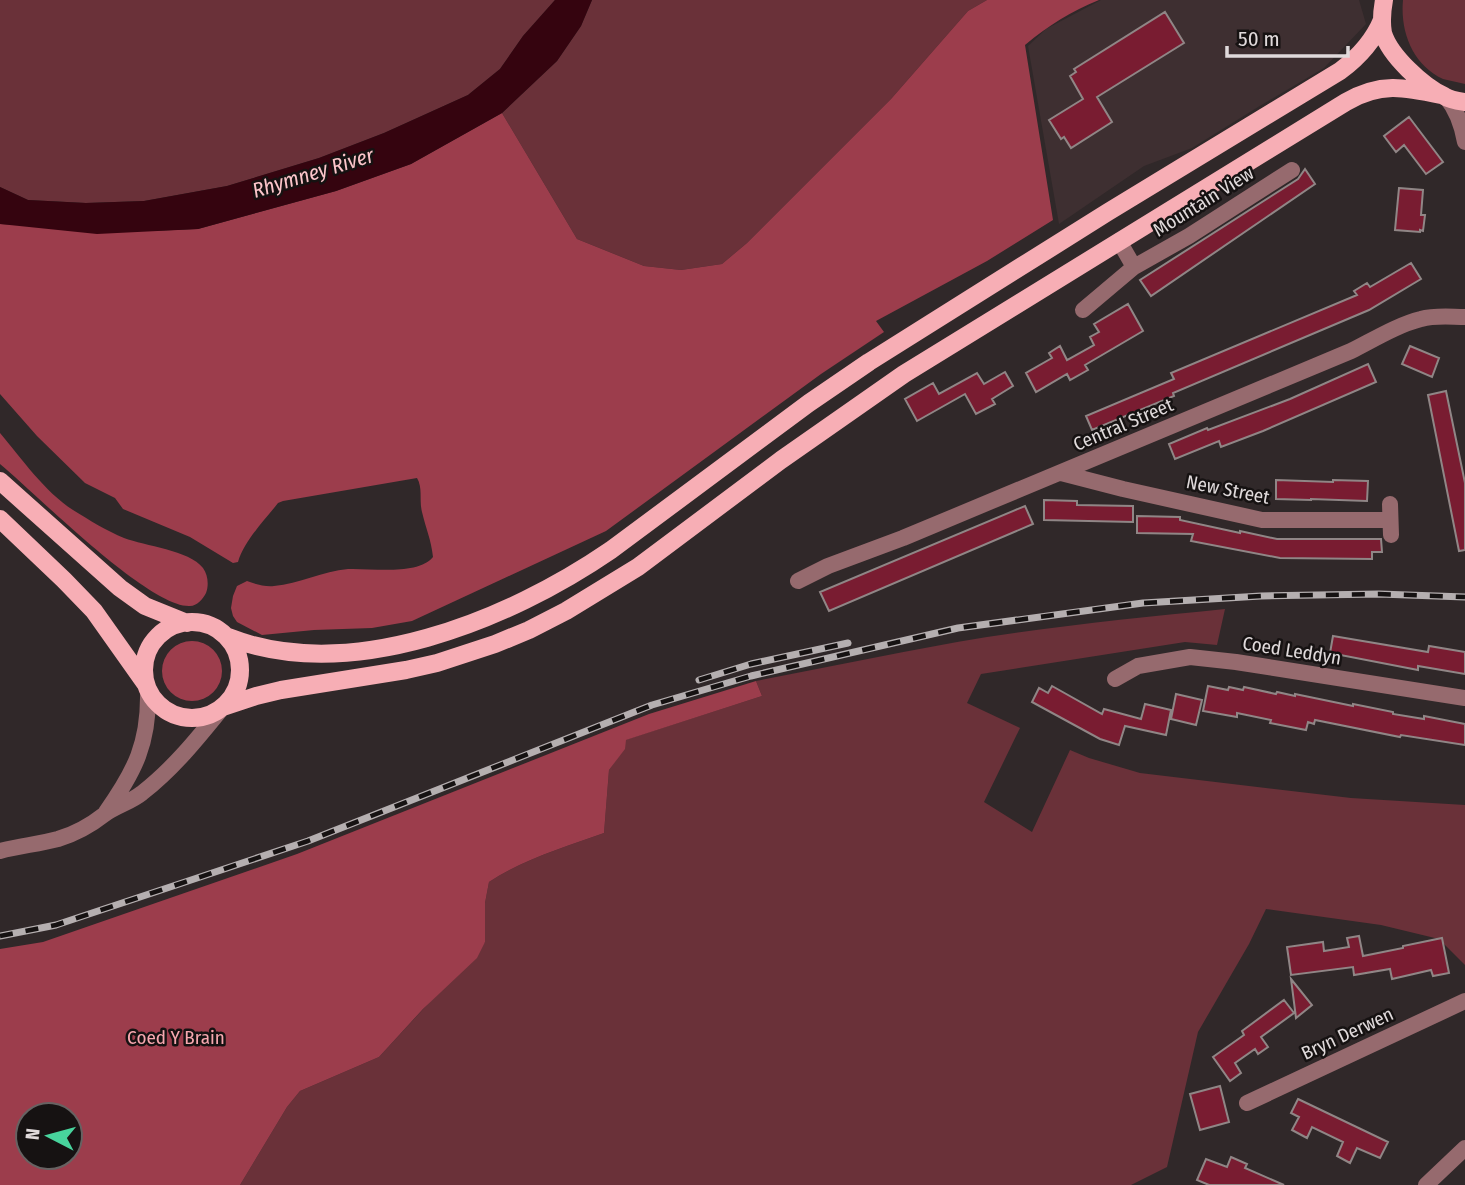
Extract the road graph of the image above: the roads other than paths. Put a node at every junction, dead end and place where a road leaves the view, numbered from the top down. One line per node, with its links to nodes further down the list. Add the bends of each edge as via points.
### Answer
1 (1381, 7): 2 (main road, via 1384,34 1394,54); 16 (main road, via 1368,45 1335,74 869,362 619,544 544,591 456,628 361,651 288,652)
2 (1443, 96): 3 (main road); 4 (street, via 1457,114); 6 (main road, via 1386,88 1357,96)
3 (1465, 102)
4 (1465, 142)
5 (1292, 170): 7 (street, Mountain View)
6 (1119, 241): 7 (street); 20 (main road, via 904,374 638,567 566,611 529,630 437,663 281,690)
7 (1134, 267): 8 (street, Mountain View)
8 (1083, 310)
9 (1465, 317): 10 (street, Central Street, via 1422,318 1408,323)
10 (1061, 473): 13 (street, New Street, via 1262,520); 14 (street, Central Street)
11 (0, 481): 15 (main road, via 120,589 145,606)
12 (0, 519): 18 (main road, via 94,611)
13 (1390, 520)
14 (798, 581)
15 (187, 623): 16 (main road, via 209,625); 18 (main road, via 165,631 149,650)
16 (228, 637): 20 (main road, via 240,670)
17 (1115, 679): 19 (street, Coed Leddyn, via 1138,666 1190,657)
18 (146, 688): 20 (main road, via 162,708 183,718 207,716); 21 (street, via 147,723 140,753)
19 (1465, 698)
20 (223, 707): 21 (street, via 155,782)
21 (105, 814): 22 (street, via 59,839)
22 (0, 850)
23 (1465, 1001): 24 (street, Bryn Derwen)
24 (1247, 1103)
25 (1465, 1148): 26 (street)
26 (1426, 1185)

